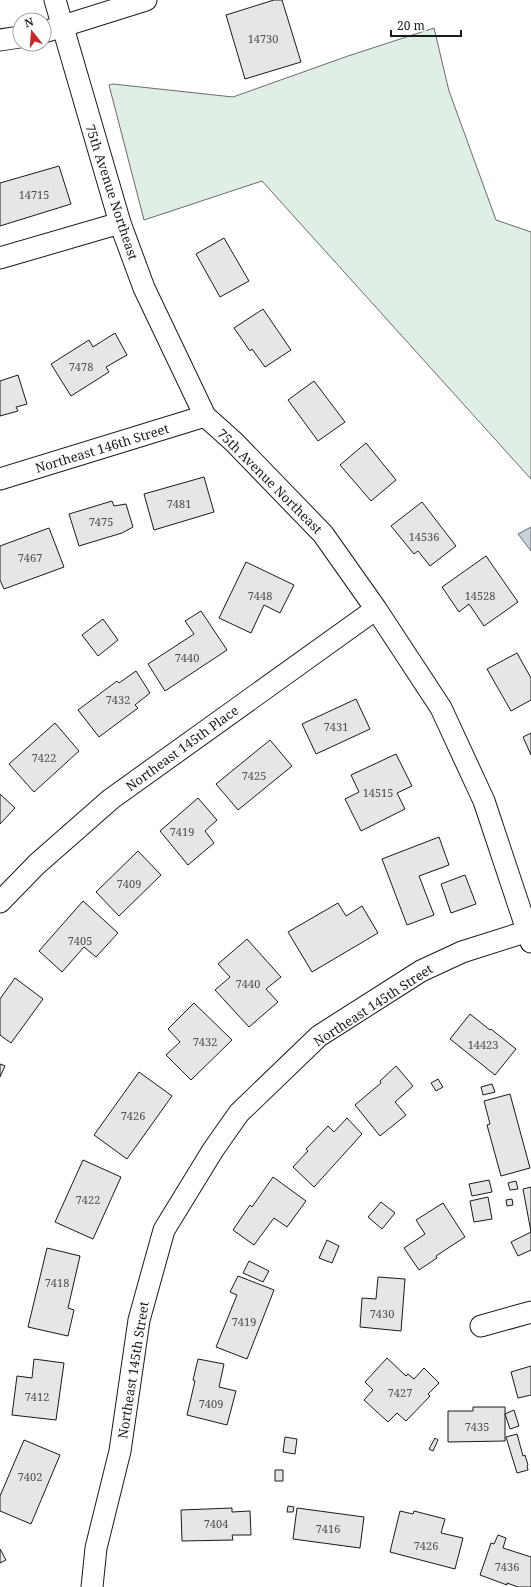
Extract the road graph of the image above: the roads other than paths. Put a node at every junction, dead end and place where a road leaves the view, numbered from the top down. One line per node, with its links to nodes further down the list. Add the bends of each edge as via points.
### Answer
1 (55, 0): 3 (street, 75th Avenue Northeast)
2 (146, 0): 3 (street)
3 (53, 29): 6 (street, 75th Avenue Northeast)
4 (12, 38): 5 (street)
5 (0, 40)
6 (120, 224): 7 (street); 8 (street, 75th Avenue Northeast, via 144,288)
7 (0, 258)
8 (205, 416): 9 (street, Northeast 146th Street); 10 (street, 75th Avenue Northeast, via 234,442 323,534)
9 (0, 479)
10 (376, 609): 11 (street, Northeast 145th Place, via 110,799 37,864); 12 (street, 75th Avenue Northeast, via 441,708 484,801)
11 (0, 902)
12 (529, 937): 15 (street, Northeast 145th Street, via 462,952 421,971 319,1036 239,1113 213,1150 164,1230 139,1320 120,1451 96,1548)
13 (531, 1312): 14 (street)
14 (481, 1326)
15 (92, 1587)

